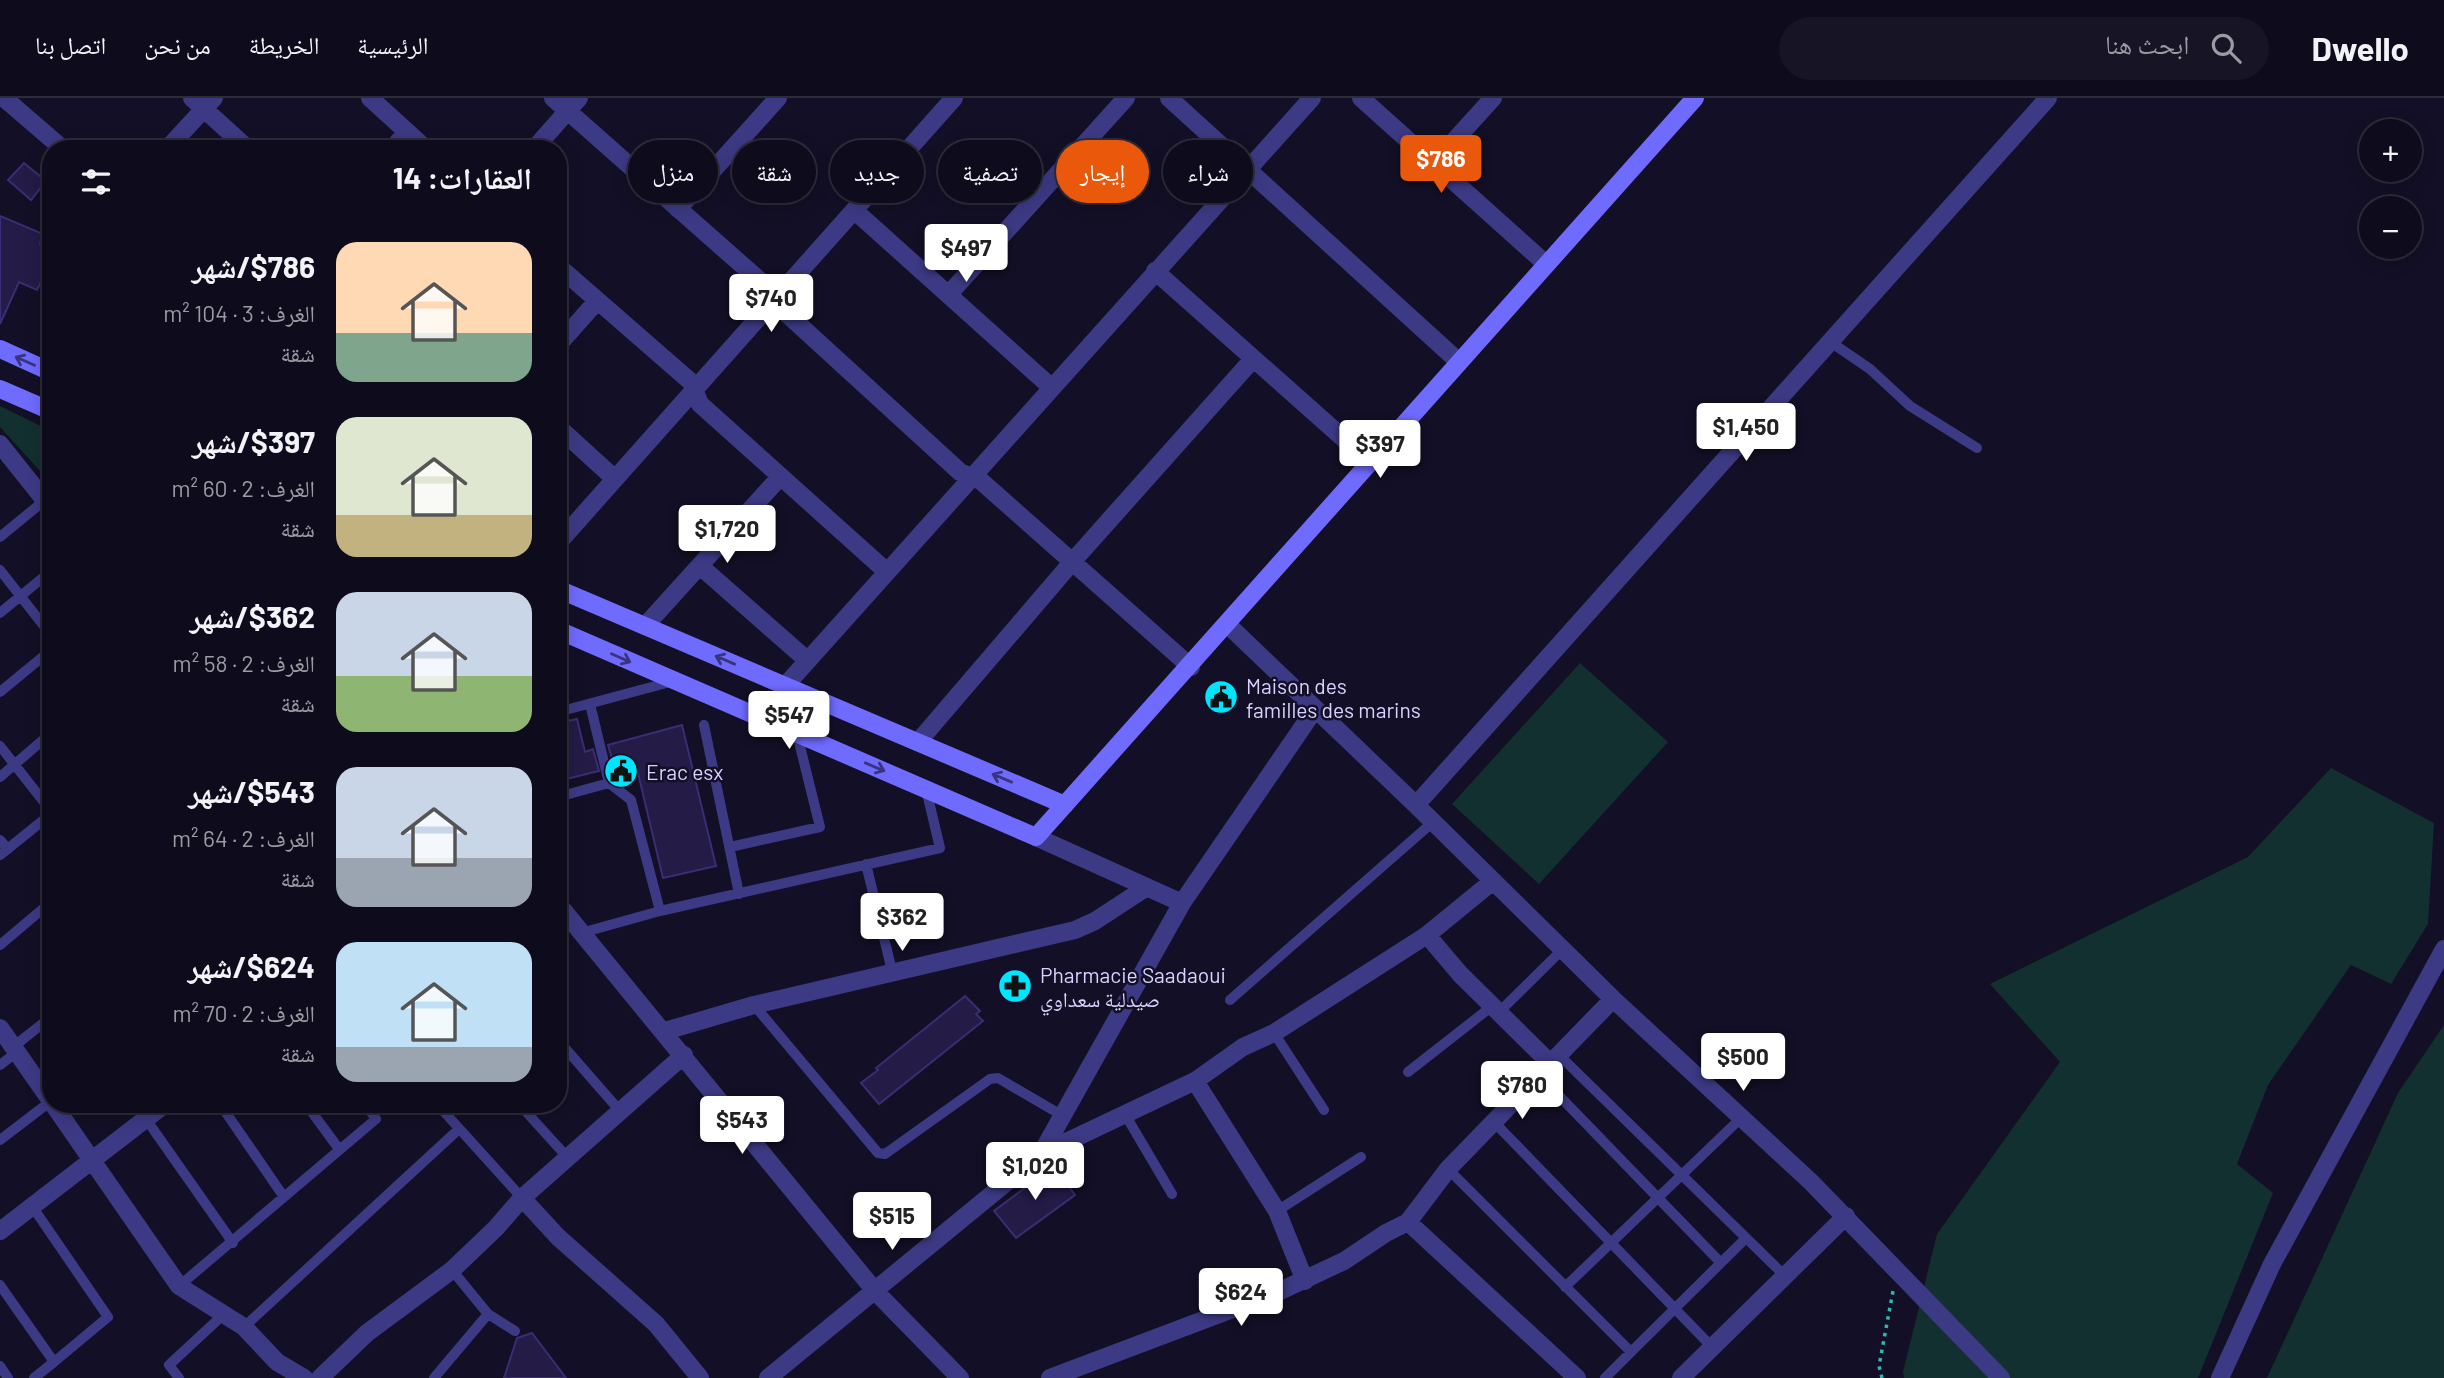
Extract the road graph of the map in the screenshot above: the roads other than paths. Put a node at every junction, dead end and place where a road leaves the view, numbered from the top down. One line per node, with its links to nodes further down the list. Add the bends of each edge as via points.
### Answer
1 (4, 98): 16 (street)
2 (370, 98): 15 (street)
3 (553, 98): 14 (street)
4 (778, 98): 27 (street)
5 (954, 98): 28 (street)
6 (1126, 98): 32 (street)
7 (1169, 98): 22 (street)
8 (1312, 98): 23 (street)
9 (1361, 98): 24 (street)
10 (1493, 98): 24 (street)
11 (1695, 98): 29 (street)
12 (2048, 98): 36 (street)
13 (203, 102): 17 (street); 18 (street)
14 (573, 104): 21 (street); 27 (street)
15 (407, 132): 19 (street); 20 (street)
16 (53, 140)
17 (174, 140)
18 (239, 140)
19 (400, 140)
20 (416, 140)
21 (542, 140)
22 (1215, 140)
23 (1253, 161)
24 (1434, 163): 29 (street)
25 (1253, 175): 39 (street)
26 (1216, 203): 30 (street)
27 (678, 209): 33 (street)
28 (855, 211): 32 (street); 33 (street)
29 (1546, 264): 39 (street)
30 (1155, 271): 38 (street); 41 (street)
31 (567, 274): 34 (street)
32 (948, 294): 41 (street)
33 (776, 299): 43 (street); 49 (street, via 908,425)
34 (597, 301): 35 (street); 43 (street, via 691,382)
35 (567, 335)
36 (1829, 341): 47 (lane, via 1870,369 1910,406); 89 (street)
37 (0, 349): 40 (street, one-way to 37)
38 (1254, 359): 48 (street); 56 (street)
39 (1459, 362): 48 (street)
40 (42, 368)
41 (1051, 387): 49 (street)
42 (0, 389): 44 (street)
43 (695, 391): 50 (street, via 700,404); 51 (street)
44 (42, 407)
45 (567, 435): 51 (street)
46 (0, 444): 52 (street)
47 (1977, 448)
48 (1370, 462): 65 (street)
49 (970, 476): 56 (street); 59 (street)
50 (780, 477): 57 (street); 59 (street)
51 (615, 479): 54 (street)
52 (42, 496)
53 (42, 508): 55 (lane)
54 (567, 533)
55 (0, 537)
56 (1073, 561): 70 (street); 80 (street)
57 (700, 566): 66 (street); 69 (street)
58 (0, 570): 62 (lane)
59 (886, 571): 69 (street)
60 (42, 578): 62 (lane)
61 (567, 593): 66 (street)
62 (21, 596): 63 (lane); 64 (lane)
63 (0, 613)
64 (42, 623)
65 (1227, 625): 70 (street); 75 (street)
66 (645, 626): 72 (street, one-way to 66)
67 (567, 634): 71 (street, one-way to 71)
68 (42, 657): 73 (lane)
69 (807, 660): 72 (street)
70 (1191, 667): 88 (street)
71 (674, 681): 74 (lane); 78 (street)
72 (785, 686): 80 (street)
73 (0, 692)
74 (590, 704): 76 (lane); 84 (lane)
75 (1315, 709): 89 (street); 100 (street)
76 (567, 710)
77 (704, 724): 94 (lane)
78 (797, 734): 85 (street, one-way to 85); 94 (lane, via 820,827)
79 (42, 741): 82 (lane)
80 (918, 743): 88 (street, one-way to 80)
81 (0, 746): 82 (lane)
82 (15, 764): 83 (lane); 87 (lane)
83 (0, 777)
84 (609, 783): 86 (lane); 102 (lane, via 631,800)
85 (925, 788): 92 (street); 96 (lane, via 940,848)
86 (567, 795)
87 (42, 800)
88 (1065, 805): 92 (street)
89 (1416, 805): 91 (street)
90 (42, 820): 95 (lane)
91 (1433, 822): 97 (street); 111 (lane)
92 (1036, 837): 98 (street)
93 (0, 840): 95 (lane)
94 (730, 847): 99 (lane)
95 (4, 852)
96 (866, 864): 99 (lane); 109 (lane)
97 (1493, 881): 105 (street); 107 (street)
98 (1147, 887): 100 (street); 109 (street, via 1075,930)
99 (739, 894): 102 (lane)
100 (1182, 903): 136 (street)
101 (42, 910): 106 (lane)
102 (660, 911): 104 (lane)
103 (567, 915): 104 (street)
104 (581, 933): 116 (street)
105 (1427, 935): 113 (street); 117 (street)
106 (0, 945)
107 (1563, 949): 110 (street); 113 (lane)
108 (2444, 949): 193 (street, via 2272,1264)
109 (893, 975): 112 (street)
110 (1613, 999): 122 (street); 138 (street)
111 (1230, 1000)
112 (754, 1006): 116 (street); 136 (lane, via 878,1153 886,1154 990,1079 998,1078)
113 (1495, 1010): 122 (street); 123 (lane)
114 (42, 1025): 118 (lane)
115 (0, 1028): 118 (street)
116 (665, 1031): 120 (street)
117 (1274, 1033): 124 (street, via 1243,1046); 127 (lane)
118 (15, 1049): 121 (lane); 125 (street)
119 (567, 1050): 128 (lane)
120 (684, 1055): 128 (street); 169 (street)
121 (0, 1065)
122 (1550, 1065): 140 (street); 149 (lane); 152 (lane)
123 (1408, 1072)
124 (1195, 1080): 137 (street); 155 (street)
125 (42, 1088)
126 (42, 1109): 142 (lane)
127 (1324, 1110)
128 (620, 1111): 146 (street)
129 (60, 1113): 147 (street)
130 (154, 1113): 139 (street)
131 (226, 1113): 151 (lane)
132 (313, 1113): 143 (lane)
133 (372, 1113): 143 (lane, via 376,1119)
134 (445, 1113): 141 (lane)
135 (527, 1113): 146 (lane)
136 (1063, 1116): 144 (street)
137 (1126, 1116): 144 (street); 150 (lane)
138 (1741, 1118): 149 (lane); 156 (street)
139 (146, 1119): 147 (street); 161 (lane)
140 (1494, 1122): 148 (street); 160 (lane)
141 (459, 1129): 153 (lane); 173 (lane)
142 (0, 1139)
143 (339, 1149): 151 (lane)
144 (1041, 1154): 169 (street)
145 (1361, 1157): 155 (lane)
146 (568, 1158): 153 (street)
147 (91, 1159): 154 (street); 167 (street)
148 (1448, 1170): 157 (street); 168 (lane)
149 (1682, 1175): 152 (lane); 159 (lane)
150 (1172, 1194)
151 (284, 1197): 161 (lane)
152 (1658, 1197): 160 (lane); 162 (lane)
153 (522, 1198): 163 (street); 186 (street, via 558,1237 656,1325)
154 (32, 1206): 158 (street); 177 (lane, via 108,1317)
155 (1277, 1211): 165 (street)
156 (1846, 1216): 164 (street); 192 (street)
157 (1408, 1222): 165 (street); 189 (street)
158 (0, 1231)
159 (1746, 1238): 162 (lane); 164 (lane)
160 (1612, 1242): 168 (lane); 170 (lane)
161 (233, 1243): 167 (lane)
162 (1721, 1263): 170 (lane)
163 (452, 1270): 172 (lane); 184 (street, via 366,1333)
164 (1784, 1275): 175 (street)
165 (1305, 1281): 188 (street)
166 (0, 1285): 177 (lane)
167 (179, 1286): 171 (street)
168 (1565, 1287): 176 (lane)
169 (875, 1291): 179 (street); 187 (street)
170 (1675, 1308): 175 (lane); 176 (lane)
171 (224, 1314): 173 (street); 182 (lane, via 169,1365)
172 (488, 1314): 174 (lane); 185 (lane)
173 (244, 1327): 183 (street, via 278,1362)
174 (515, 1331)
175 (1712, 1347): 191 (street)
176 (1630, 1352): 190 (lane)
177 (54, 1362): 181 (lane)
178 (0, 1366): 180 (lane)
179 (771, 1377)
180 (8, 1378)
181 (34, 1378)
182 (179, 1378)
183 (304, 1378)
184 (320, 1378)
185 (434, 1378)
186 (700, 1378)
187 (960, 1378)
188 (1049, 1378)
189 (1577, 1378)
190 (1605, 1378)
191 (1681, 1378)
192 (2001, 1378)
193 (2220, 1378)

